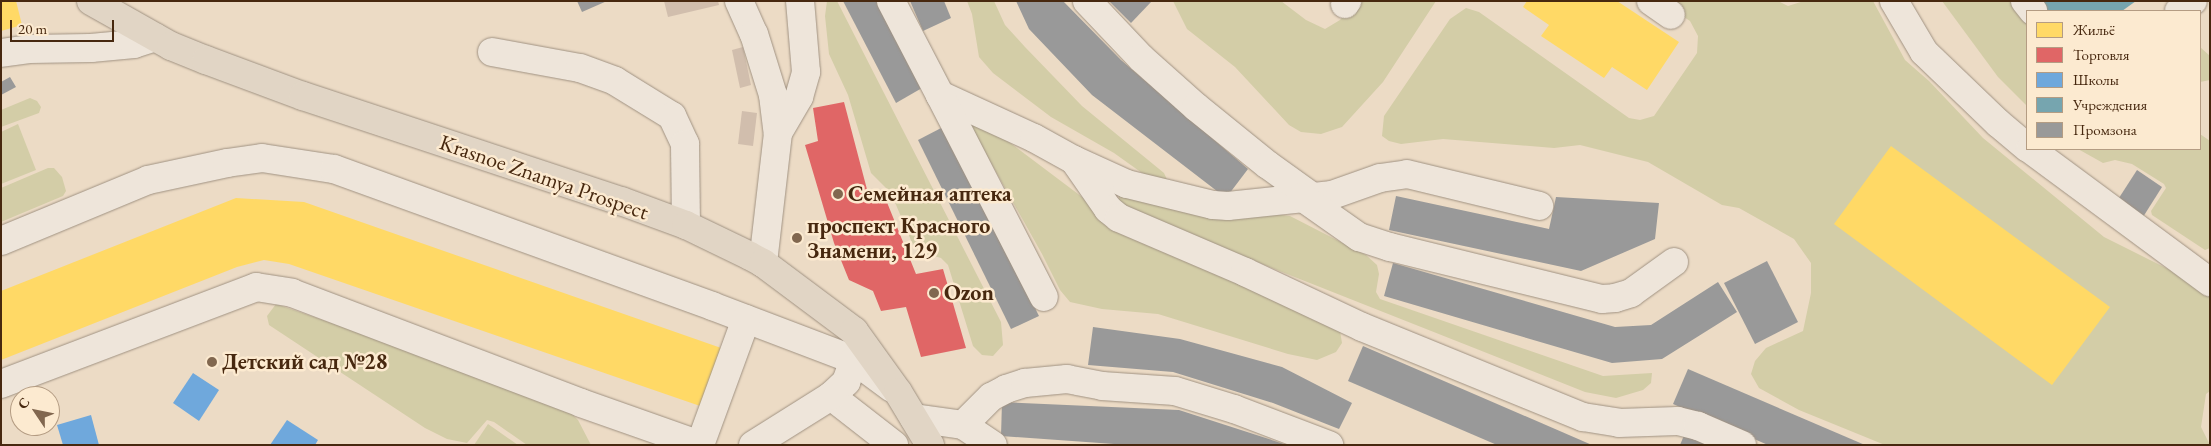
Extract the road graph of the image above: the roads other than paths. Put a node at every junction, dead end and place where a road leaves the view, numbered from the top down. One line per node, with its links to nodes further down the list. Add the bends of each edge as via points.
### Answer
1 (92, 1): 9 (main road, Krasnoe Znamya Prospect)
2 (739, 1): 13 (lane, via 754,34 773,95)
3 (800, 1): 13 (lane, via 806,72 799,97)
4 (891, 1): 12 (lane)
5 (1087, 1): 17 (lane, via 1141,58)
6 (1894, 1): 14 (lane, via 1924,52)
7 (2193, 1): 8 (lane)
8 (2180, 10)
9 (155, 38): 11 (lane, via 134,44); 19 (main road, Krasnoe Znamya Prospect, via 303,96)
10 (492, 52): 19 (lane, via 580,68 615,80 672,116 685,144)
11 (1, 53)
12 (940, 95): 16 (lane); 24 (lane)
13 (778, 134): 21 (lane)
14 (2026, 146)
15 (2031, 150): 23 (lane)
16 (1074, 160): 17 (lane, via 1127,184 1213,205); 38 (lane, via 1108,209 1119,218 1362,327 1583,417 1619,423 1678,421)
17 (1308, 198): 18 (lane, via 1332,195 1380,178 1407,174); 22 (lane, via 1359,237 1390,248 1602,299 1631,293)
18 (1539, 206)
19 (686, 225): 21 (main road, Krasnoe Znamya Prospect)
20 (1, 241): 25 (lane, via 148,180 262,158 334,169)
21 (763, 262): 28 (main road, Krasnoe Znamya Prospect, via 854,331)
22 (1674, 262)
23 (2210, 282)
24 (1044, 297)
25 (746, 319): 26 (lane); 32 (lane)
26 (854, 360): 28 (lane); 29 (lane, via 846,382)
27 (1, 384): 32 (lane, via 256,287 292,293 580,403)
28 (898, 392): 30 (main road, Krasnoe Znamya Prospect)
29 (831, 396): 33 (lane); 34 (lane)
30 (914, 418): 31 (lane); 35 (main road, Krasnoe Znamya Prospect)
31 (963, 425): 36 (lane); 37 (lane, via 991,397 1006,390 1025,383 1067,379 1102,386 1175,392 1234,409)
32 (700, 445)
33 (753, 445)
34 (894, 445)
35 (930, 445)
36 (993, 445)
37 (1329, 445)
38 (1742, 445)

